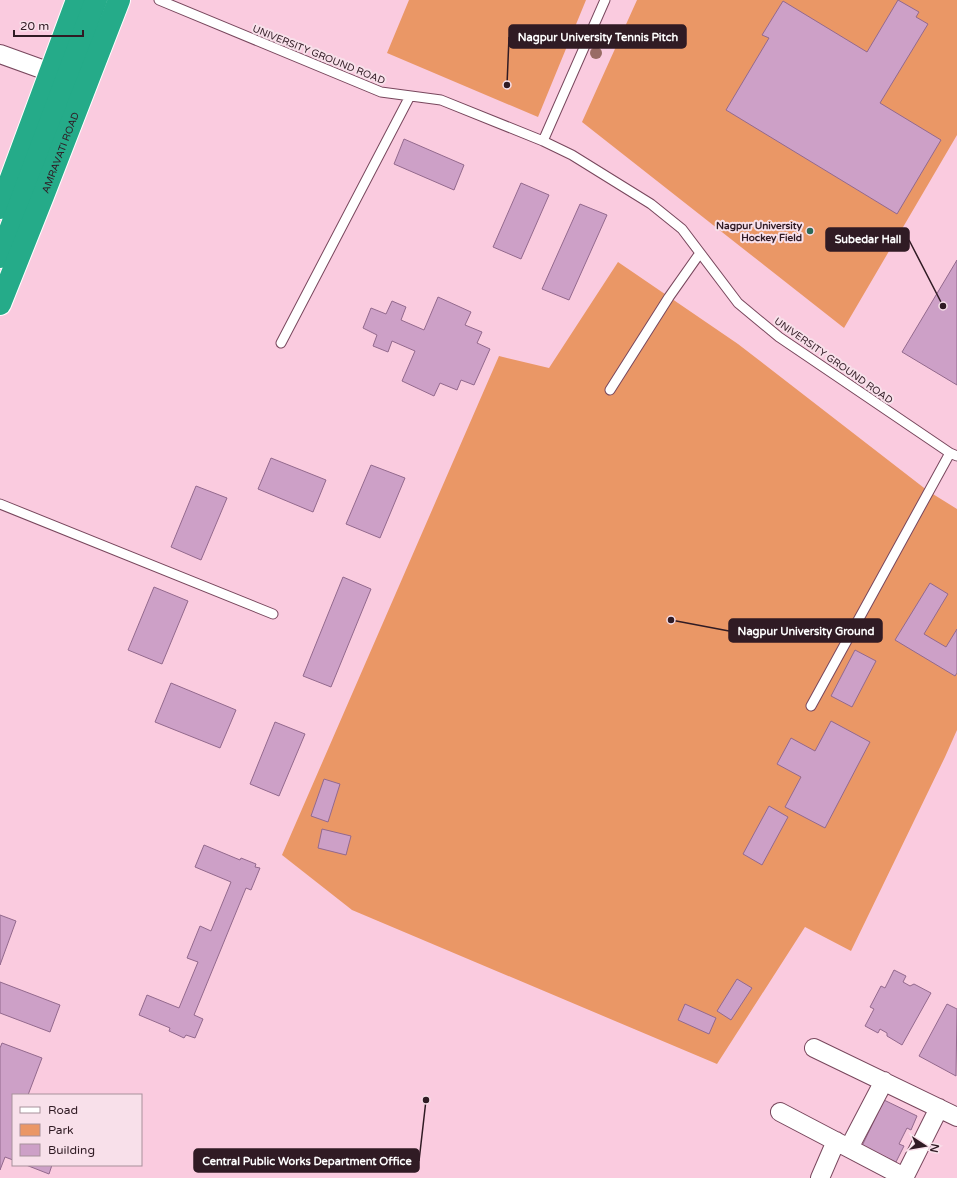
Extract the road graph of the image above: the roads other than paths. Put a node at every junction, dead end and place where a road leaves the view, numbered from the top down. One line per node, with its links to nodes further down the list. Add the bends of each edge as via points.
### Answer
1 (77, 0): 8 (highway)
2 (86, 0): 12 (highway)
3 (96, 0): 14 (highway)
4 (119, 0): 15 (highway, AMRAVATI ROAD)
5 (159, 0): 9 (lane, UNIVERSITY GROUND ROAD, via 380,92)
6 (605, 0): 10 (lane)
7 (0, 54): 8 (street)
8 (50, 72): 11 (highway)
9 (410, 96): 10 (lane, UNIVERSITY GROUND ROAD, via 441,100); 16 (lane)
10 (543, 141): 13 (lane, UNIVERSITY GROUND ROAD, via 572,155 651,204 682,229)
11 (0, 208)
12 (0, 233)
13 (700, 253): 17 (lane); 18 (lane, UNIVERSITY GROUND ROAD, via 738,303 779,337)
14 (0, 257)
15 (0, 304)
16 (280, 343)
17 (610, 390)
18 (954, 455): 21 (lane)
19 (0, 504): 20 (lane)
20 (273, 614)
21 (811, 706)
22 (814, 1048): 23 (street)
23 (884, 1082): 24 (street); 27 (street)
24 (939, 1108): 26 (street); 29 (street)
25 (780, 1112): 27 (street)
26 (957, 1117)
27 (842, 1145): 28 (street); 29 (street)
28 (820, 1178)
29 (904, 1178)

